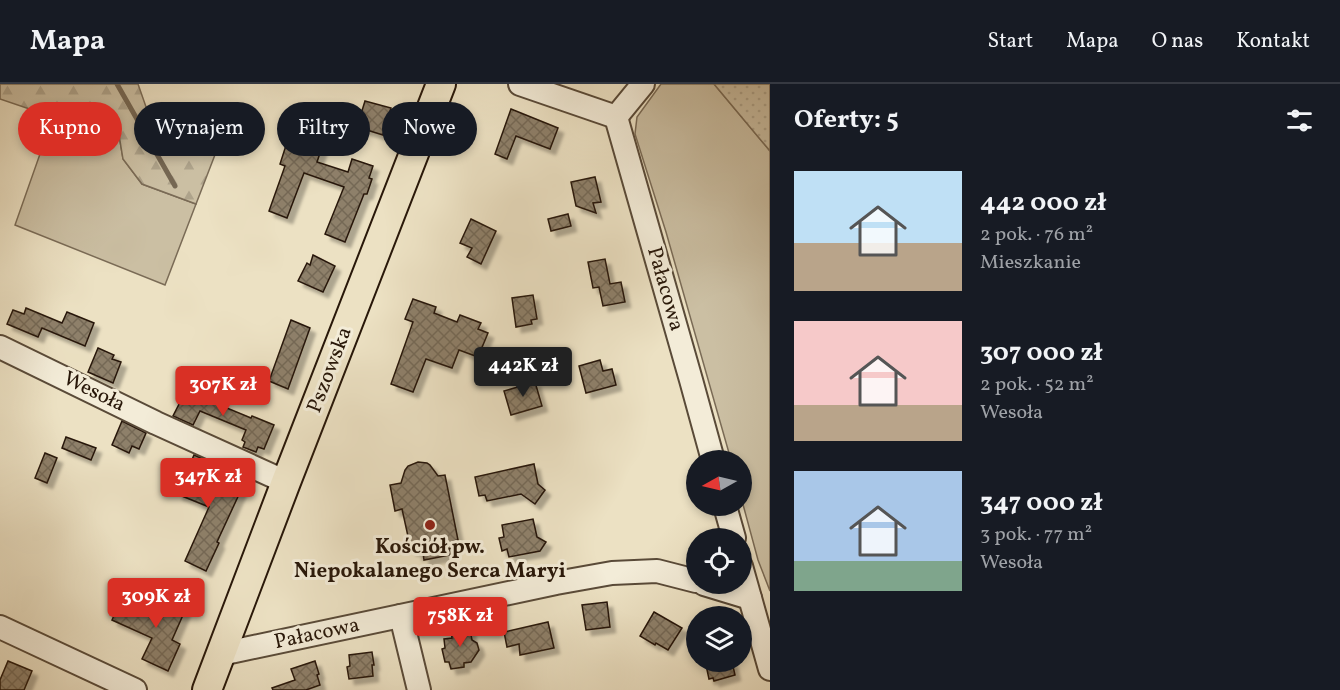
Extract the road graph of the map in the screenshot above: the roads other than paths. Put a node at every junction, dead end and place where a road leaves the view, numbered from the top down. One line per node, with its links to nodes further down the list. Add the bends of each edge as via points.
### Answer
1 (441, 84): 7 (main road, Pszowska)
2 (520, 84): 4 (street)
3 (643, 84): 4 (street)
4 (616, 117): 6 (street, Pałacowa)
5 (0, 347): 7 (street, Wesoła)
6 (710, 450)
7 (286, 482): 14 (main road, Pszowska)
8 (686, 578): 12 (street, Pałacowa, via 657,571 612,573)
9 (737, 594): 11 (street)
10 (749, 594): 11 (street)
11 (750, 598): 15 (street)
12 (401, 616): 14 (street, Pałacowa); 18 (street)
13 (0, 627): 16 (street)
14 (221, 654): 17 (main road, Pszowska)
15 (770, 669)
16 (135, 690)
17 (207, 690)
18 (418, 690)

